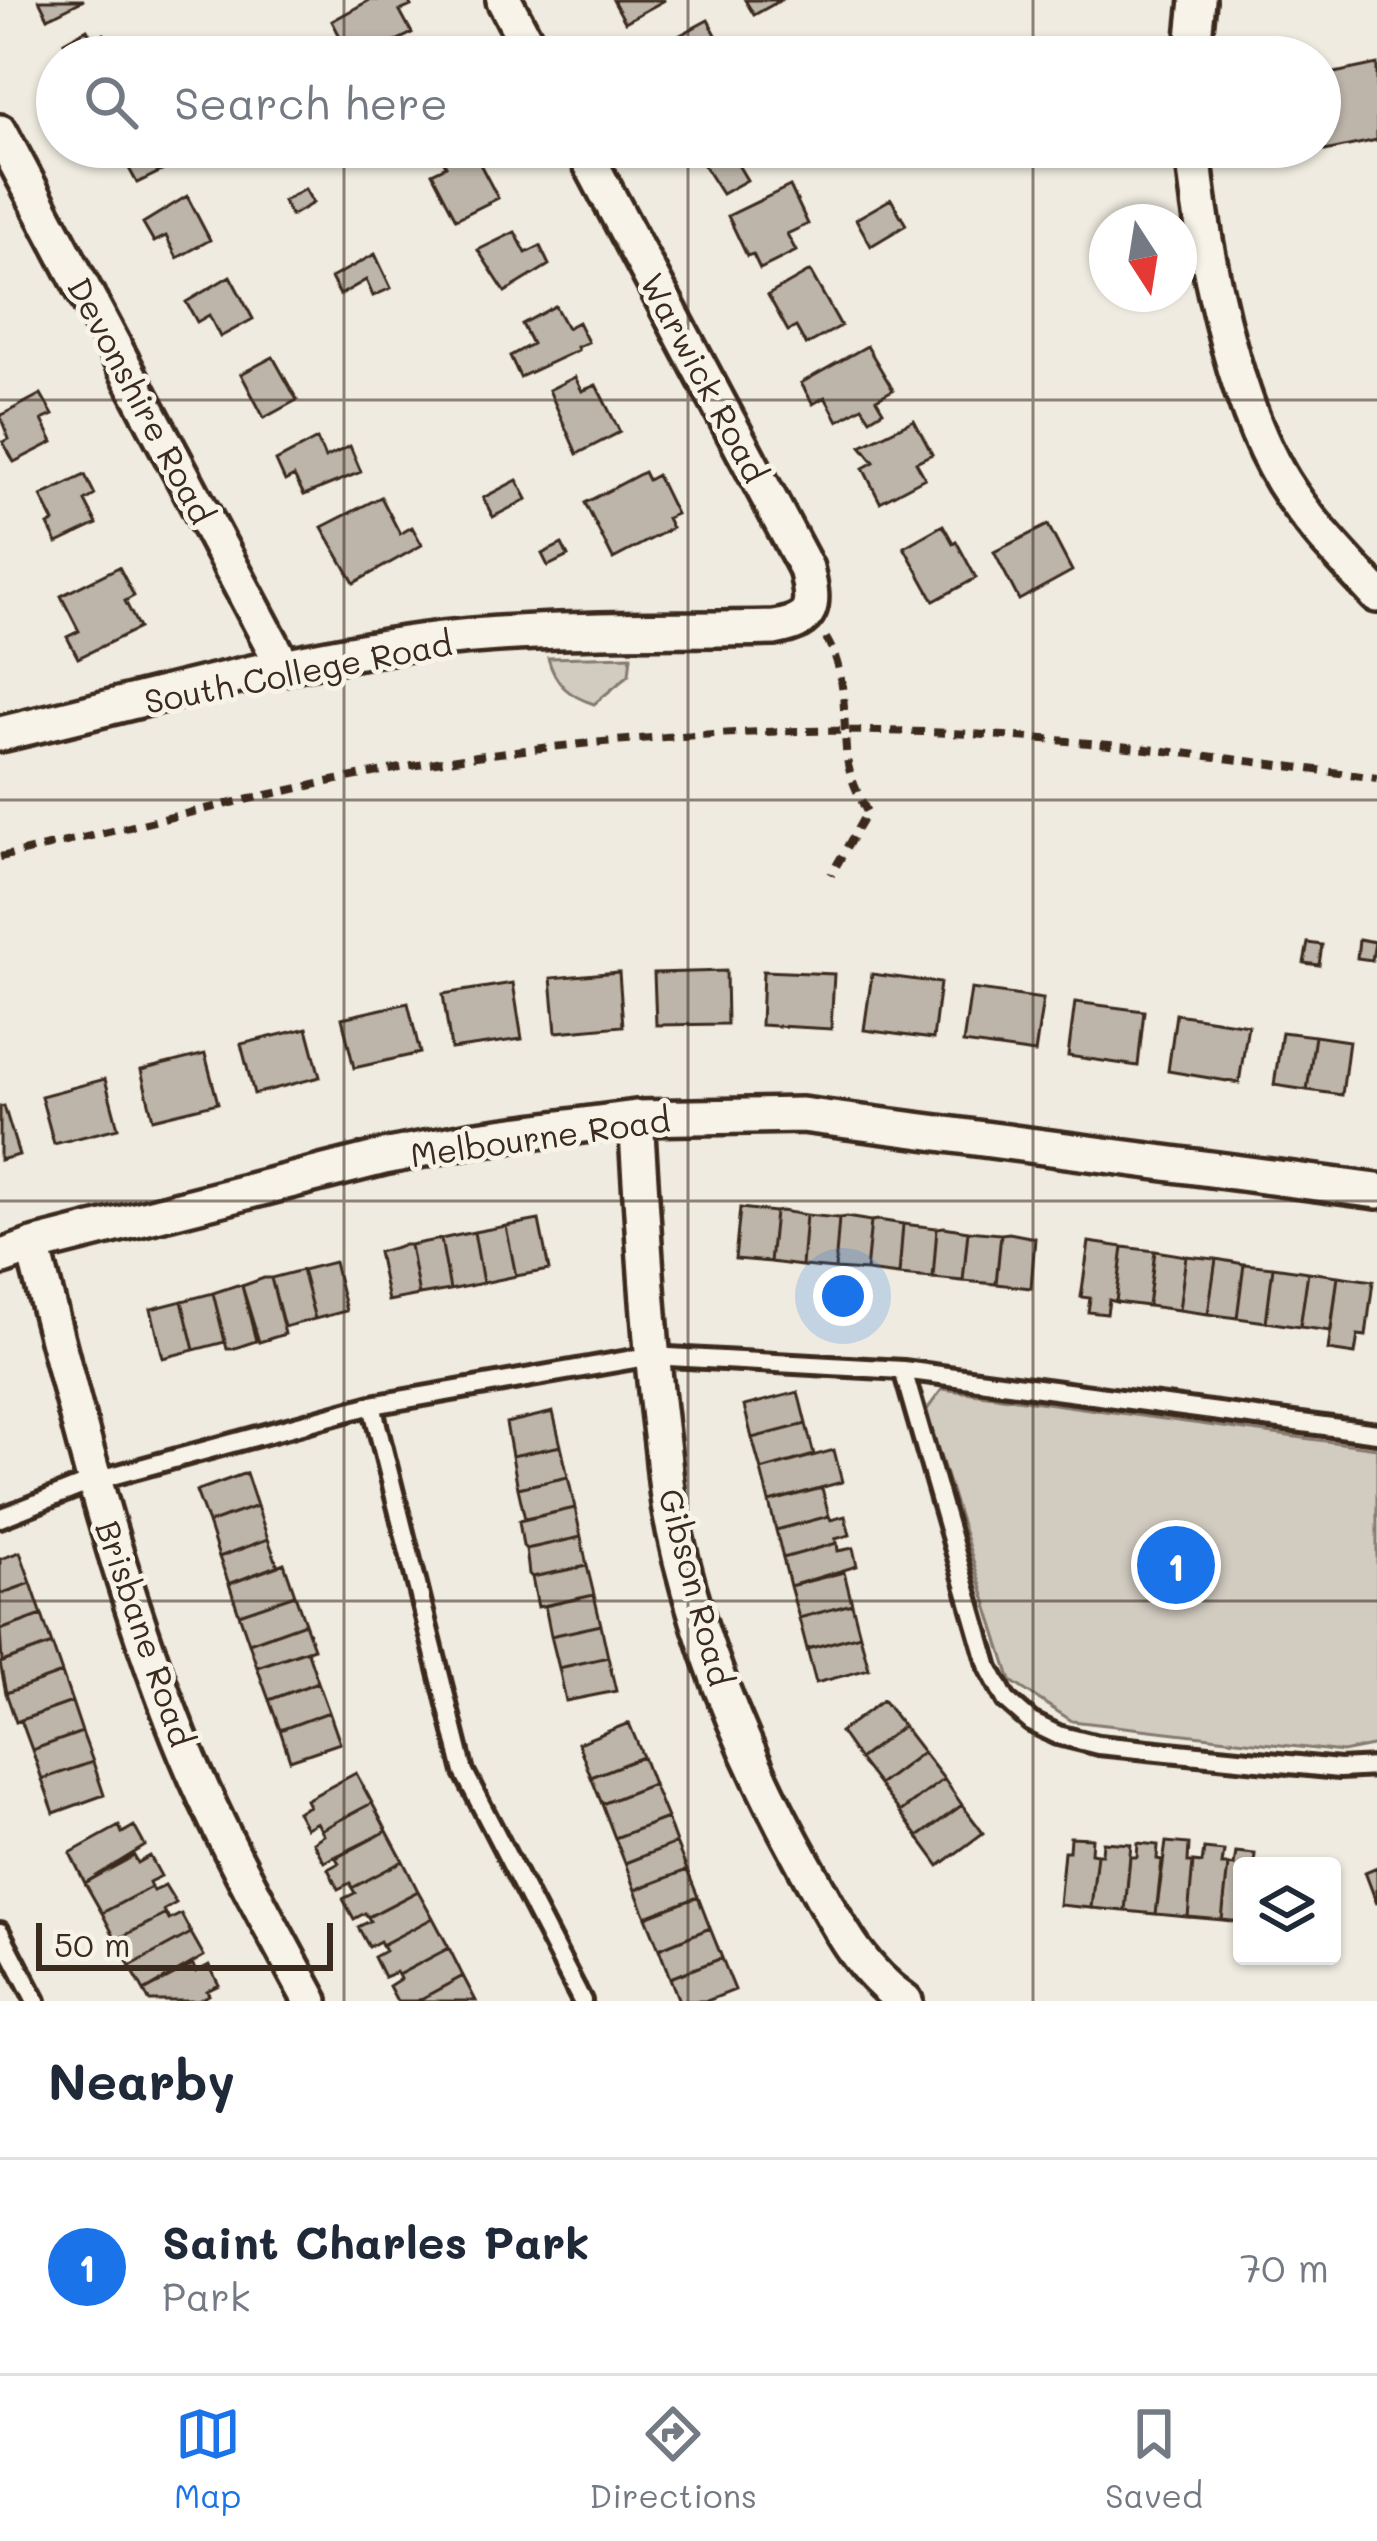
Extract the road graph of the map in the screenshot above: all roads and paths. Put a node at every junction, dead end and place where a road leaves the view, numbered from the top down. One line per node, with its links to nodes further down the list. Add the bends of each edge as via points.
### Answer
1 (504, 0): 3 (street)
2 (1198, 0): 4 (street)
3 (523, 36)
4 (1194, 36)
5 (0, 132): 10 (street, Devonshire Road)
6 (593, 168): 9 (street, Warwick Road, via 806,568)
7 (1194, 168): 8 (street, via 1252,414 1282,480)
8 (1377, 595)
9 (810, 612): 10 (street, South College Road, via 774,628 490,636); 11 (path, via 833,649)
10 (284, 667): 12 (street, South College Road)
11 (847, 731): 13 (path, via 1028,739); 14 (path, via 680,735 512,752); 15 (path, via 852,781 868,812)
12 (0, 734)
13 (1377, 778)
14 (0, 857)
15 (831, 875)
16 (636, 1118): 17 (street, Melbourne Road, via 802,1115); 18 (street, Melbourne Road, via 384,1157); 20 (street, Gibson Road)
17 (1377, 1191)
18 (33, 1246): 19 (street, Melbourne Road); 24 (street, Brisbane Road)
19 (0, 1258)
20 (651, 1356): 21 (lane); 22 (lane); 31 (street, Gibson Road, via 672,1524 739,1730 855,1954)
21 (903, 1370): 23 (lane); 26 (lane, via 989,1668 1006,1700 1031,1722 1098,1744)
22 (372, 1405): 24 (lane); 30 (lane, via 464,1772)
23 (1377, 1433)
24 (93, 1480): 25 (lane); 29 (street, Brisbane Road, via 174,1724)
25 (0, 1518)
26 (1377, 1767)
27 (0, 1932): 28 (lane)
28 (36, 2001)
29 (310, 2001)
30 (582, 2001)
31 (905, 2001)

